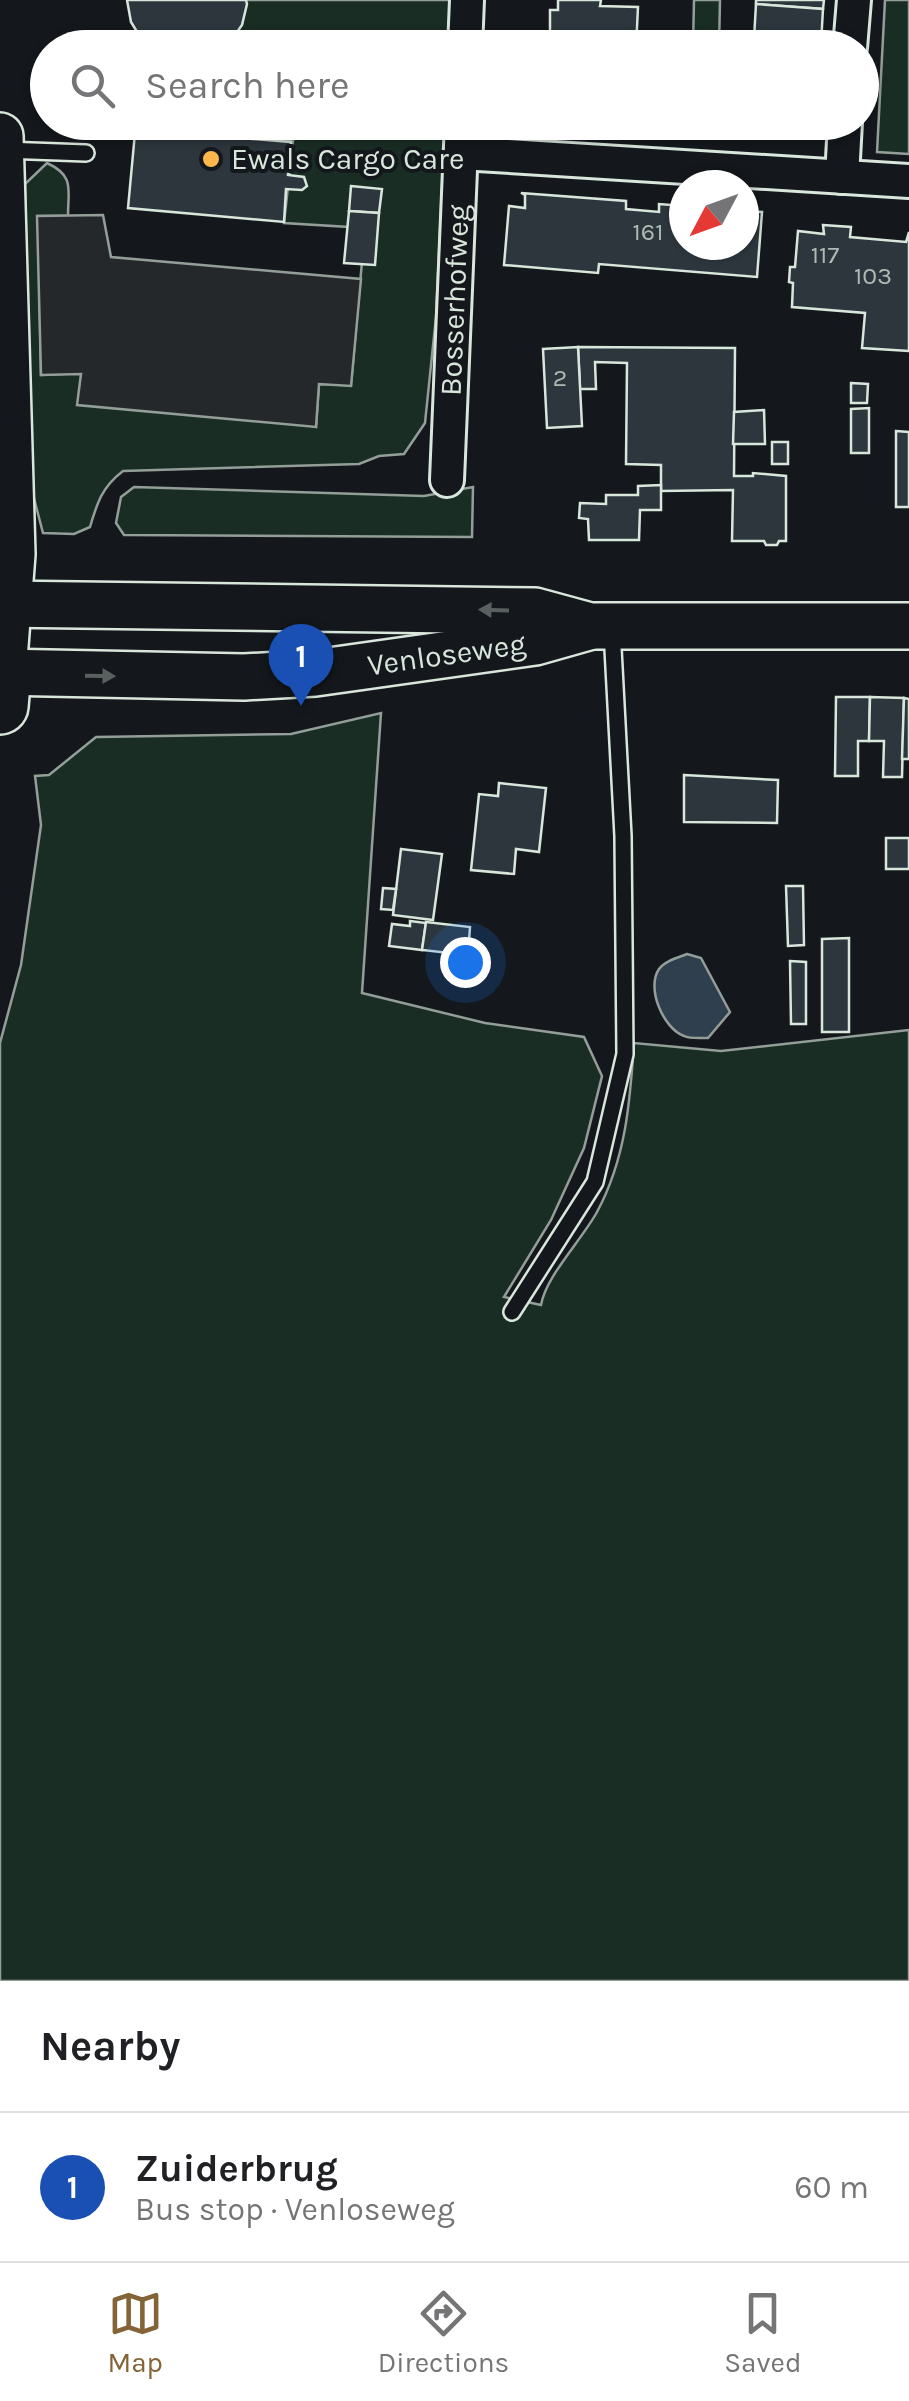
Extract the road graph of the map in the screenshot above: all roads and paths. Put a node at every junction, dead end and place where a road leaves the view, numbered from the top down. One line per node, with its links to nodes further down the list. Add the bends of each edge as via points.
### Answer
1 (467, 0): 3 (street)
2 (854, 0): 4 (street)
3 (466, 30)
4 (852, 30)
5 (462, 140): 12 (street, Bosserhofweg)
6 (481, 140): 10 (street)
7 (845, 140): 10 (street)
8 (1, 145): 9 (lane); 13 (main road)
9 (86, 153)
10 (842, 178): 11 (street)
11 (909, 182)
12 (446, 480)
13 (5, 505): 14 (main road, via 12,554)
14 (4, 604): 15 (main road, Venloseweg, one-way to 14, via 535,612); 17 (main road)
15 (601, 626): 16 (main road, Venloseweg); 17 (main road, Venloseweg, one-way to 15, via 315,673 535,642); 18 (lane, via 623,836 626,1054 595,1182)
16 (909, 626)
17 (1, 683)
18 (512, 1312)

